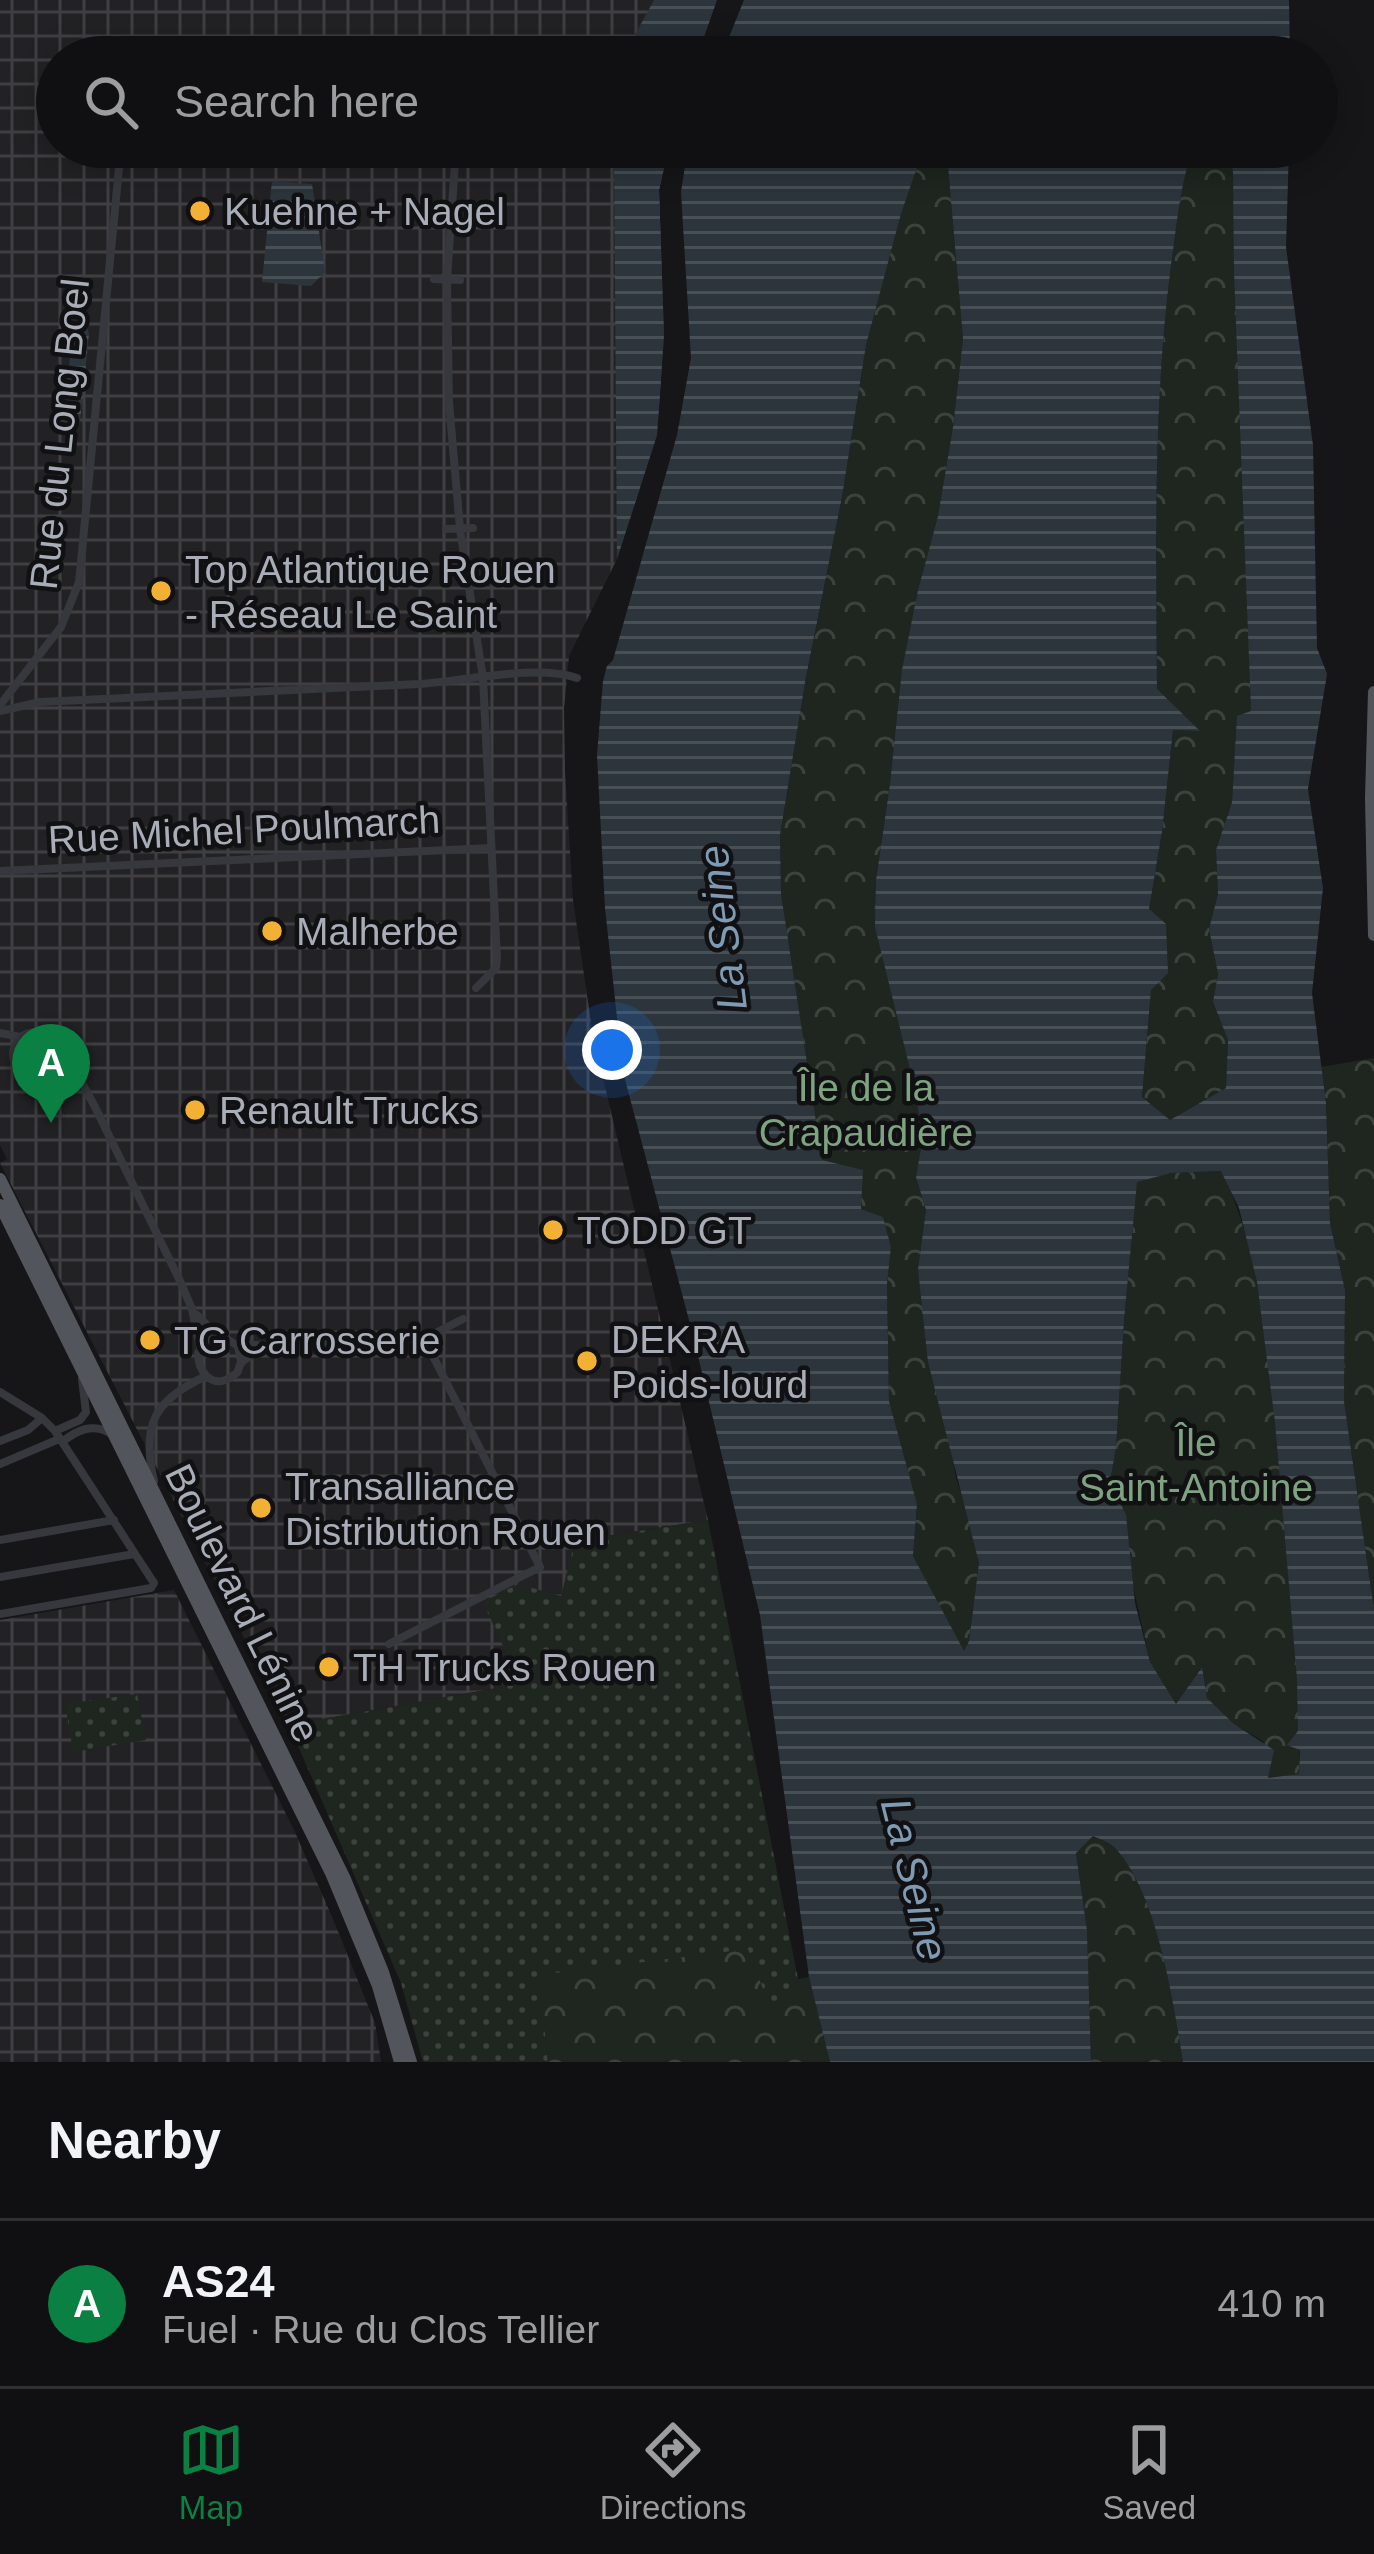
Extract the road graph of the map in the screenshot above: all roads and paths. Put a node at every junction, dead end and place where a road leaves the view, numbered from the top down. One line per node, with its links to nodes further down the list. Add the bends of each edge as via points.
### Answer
1 (119, 168): 12 (street, Rue du Long Boel, via 79,582 62,627)
2 (455, 168): 4 (street, Rue Michel Poulmarch)
3 (434, 279): 4 (street)
4 (447, 280): 5 (street); 8 (street, Rue Michel Poulmarch)
5 (460, 280)
6 (472, 528): 8 (street)
7 (446, 529): 8 (street)
8 (460, 529): 9 (street, Rue Michel Poulmarch)
9 (483, 678): 10 (street); 12 (street); 13 (street, Rue Michel Poulmarch)
10 (577, 678)
11 (1374, 692): 15 (main road)
12 (0, 708)
13 (491, 848): 14 (street, Rue Michel Poulmarch); 16 (street, Rue Michel Poulmarch, via 497,964)
14 (0, 871)
15 (1374, 935)
16 (476, 988)
17 (0, 1034): 18 (street)
18 (22, 1037): 20 (street); 21 (street, via 49,1037)
19 (0, 1054): 20 (street)
20 (14, 1061): 21 (street, via 34,1076)
21 (56, 1063): 24 (street, via 82,1083)
22 (0, 1179): 40 (main road, Boulevard Lénine)
23 (0, 1204): 32 (main road, Boulevard Lénine)
24 (192, 1309): 26 (street); 30 (street)
25 (464, 1319): 27 (street)
26 (219, 1337): 28 (street); 30 (street)
27 (424, 1339): 29 (street, via 411,1333); 46 (street, via 541,1567)
28 (236, 1344): 29 (street); 31 (street)
29 (273, 1346): 31 (street)
30 (200, 1348): 33 (street)
31 (242, 1362): 33 (street, via 227,1379)
32 (79, 1366): 36 (main road, Boulevard Lénine); 37 (street, via 86,1412)
33 (206, 1376): 40 (street, via 152,1418 148,1450)
34 (2, 1396): 35 (street)
35 (42, 1418): 37 (street); 38 (street)
36 (114, 1435): 37 (street, via 93,1428); 47 (main road, Boulevard Lénine, via 340,1895)
37 (59, 1437): 39 (street); 41 (street)
38 (0, 1441)
39 (0, 1464)
40 (157, 1494): 48 (main road, Boulevard Lénine, via 345,1879)
41 (114, 1520): 42 (street); 43 (street)
42 (0, 1540)
43 (134, 1554): 44 (street); 45 (street, via 154,1586)
44 (0, 1576)
45 (0, 1614)
46 (389, 1644)
47 (400, 2062)
48 (411, 2062)

